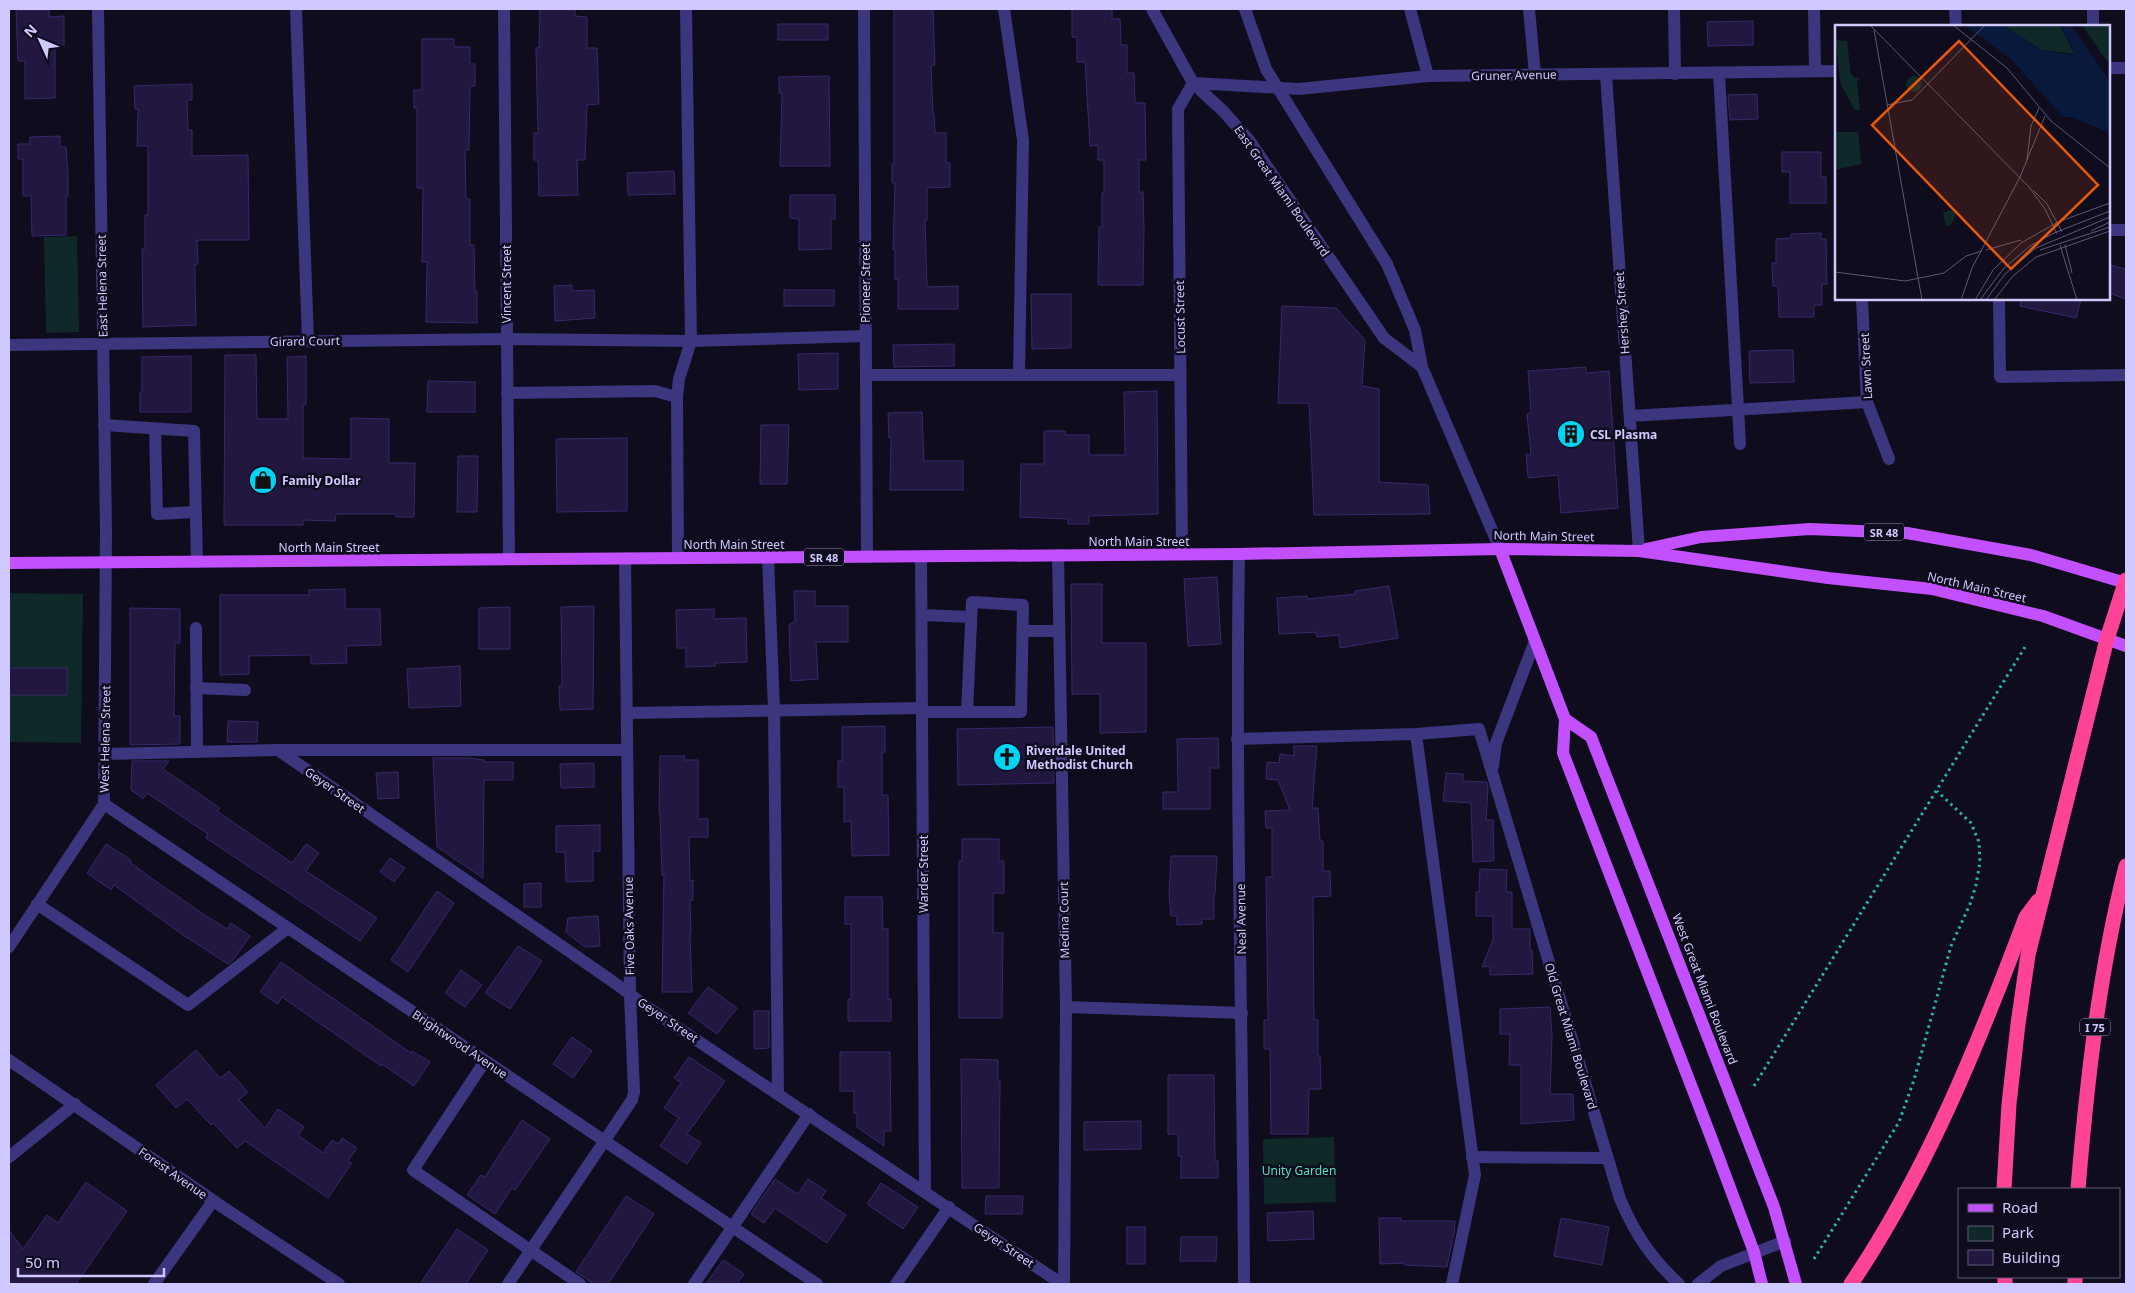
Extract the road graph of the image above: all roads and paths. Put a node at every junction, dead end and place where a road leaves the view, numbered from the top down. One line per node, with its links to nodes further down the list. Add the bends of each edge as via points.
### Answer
1 (98, 9): 36 (street, East Helena Street)
2 (296, 9): 35 (street)
3 (504, 9): 33 (street, Vincent Street)
4 (686, 9): 34 (street)
5 (864, 9): 32 (street, Pioneer Street)
6 (1004, 9): 40 (street, via 1023,140)
7 (1152, 9): 26 (street, East Great Miami Boulevard)
8 (1245, 9): 27 (street, East Great Miami Boulevard, via 1266,69)
9 (1410, 9): 25 (street)
10 (1529, 9): 22 (street)
11 (1674, 9): 23 (street)
12 (1814, 9): 19 (street)
13 (1955, 9): 15 (street)
14 (2093, 9): 16 (street)
15 (1956, 25)
16 (2093, 25)
17 (2110, 68): 18 (street)
18 (2126, 68)
19 (1816, 71): 20 (street, Gruner Avenue); 21 (street, Gruner Avenue)
20 (1835, 71)
21 (1719, 73): 23 (street, Gruner Avenue); 46 (street)
22 (1535, 74): 24 (street, Gruner Avenue); 25 (street, Gruner Avenue)
23 (1675, 74): 24 (street, Gruner Avenue)
24 (1606, 75): 47 (street, Hershey Street)
25 (1428, 76): 27 (street, Gruner Avenue)
26 (1193, 84): 27 (street, Gruner Avenue); 38 (street, East Great Miami Boulevard, via 1249,140 1384,338); 41 (street, Locust Street, via 1178,109)
27 (1278, 90): 38 (street, East Great Miami Boulevard, via 1386,264 1415,330)
28 (2110, 230): 29 (street)
29 (2126, 230)
30 (1862, 300): 45 (street, Lawn Street)
31 (1999, 300): 42 (street, via 2000,377)
32 (866, 336): 34 (street, Girard Court); 39 (street, Pioneer Street)
33 (506, 338): 34 (street, Girard Court); 35 (street, Girard Court); 43 (street, Vincent Street)
34 (691, 341): 44 (street)
35 (308, 342): 36 (street, Girard Court)
36 (103, 344): 37 (street, Girard Court); 48 (street, East Helena Street)
37 (9, 345)
38 (1422, 367): 53 (street, East Great Miami Boulevard)
39 (866, 375): 40 (street); 59 (street, Pioneer Street)
40 (1019, 375): 41 (street)
41 (1180, 375): 55 (street, Locust Street)
42 (2126, 375)
43 (507, 394): 44 (street, via 655,391); 63 (street, Vincent Street)
44 (677, 397): 61 (street)
45 (1867, 402): 46 (street); 51 (street, Lawn Street)
46 (1739, 410): 47 (street); 50 (street)
47 (1630, 416): 54 (street, Hershey Street)
48 (104, 426): 49 (street); 66 (street, East Helena Street)
49 (155, 429): 52 (street, via 194,431); 52 (street, via 157,514)
50 (1740, 444)
51 (1889, 459)
52 (195, 512): 64 (street)
53 (1500, 549): 54 (main road, North Main Street / SR 48); 56 (main road, North Main Street / SR 48); 74 (main road)
54 (1639, 551): 67 (main road, North Main Street / SR 48, via 1702,537 1810,529 1907,533 2031,555); 73 (main road, North Main Street / SR 48, via 1932,589 2043,616)
55 (1182, 554): 56 (main road, North Main Street / SR 48); 57 (main road, North Main Street / SR 48)
56 (1239, 554): 85 (street, Neal Avenue)
57 (1058, 555): 58 (main road, North Main Street / SR 48); 72 (street, Medina Court)
58 (921, 556): 59 (main road, North Main Street / SR 48); 68 (street, Warder Street)
59 (867, 557): 62 (main road, North Main Street / SR 48)
60 (626, 558): 61 (main road, North Main Street / SR 48); 63 (main road, North Main Street / SR 48); 82 (street, Five Oaks Avenue)
61 (678, 558): 62 (main road, North Main Street / SR 48)
62 (768, 558): 79 (street)
63 (509, 560): 64 (main road, North Main Street / SR 48)
64 (197, 562): 66 (main road, North Main Street / SR 48)
65 (9, 563): 66 (main road, North Main Street / SR 48)
66 (106, 563): 89 (street, West Helena Street)
67 (2126, 582): 73 (highway)
68 (922, 615): 69 (street); 80 (street, Warder Street)
69 (971, 617): 71 (street, via 972,602 1023,604); 81 (street)
70 (196, 628): 77 (street)
71 (1022, 631): 72 (street); 81 (street, via 1021,712)
72 (1060, 631): 99 (street, Medina Court)
73 (2107, 639): 75 (main road, North Main Street / SR 48); 94 (highway)
74 (1535, 641): 83 (main road); 90 (street, Old Great Miami Boulevard, via 1500,730)
75 (2126, 646)
76 (2025, 647): 91 (path)
77 (196, 688): 78 (street); 88 (street)
78 (245, 690)
79 (774, 710): 80 (street); 82 (street); 104 (street)
80 (922, 710): 81 (street); 113 (street, Warder Street)
81 (967, 712)
82 (627, 713): 87 (street, Five Oaks Avenue)
83 (1565, 719): 117 (main road, West Great Miami Boulevard, via 1591,737); 119 (main road, via 1563,753)
84 (1416, 734): 85 (street); 90 (street, Old Great Miami Boulevard, via 1479,729); 109 (street)
85 (1237, 738): 100 (street, Neal Avenue)
86 (278, 750): 87 (street); 88 (street); 98 (street, Geyer Street)
87 (627, 750): 98 (street, Five Oaks Avenue)
88 (196, 752): 89 (street)
89 (104, 754): 92 (street, West Helena Street)
90 (1492, 773): 110 (street, Old Great Miami Boulevard)
91 (1937, 791): 103 (path); 120 (path, via 1970,823 1976,835 1980,862 1976,885 1951,946 1899,1122)
92 (104, 804): 95 (street, West Helena Street); 96 (street, Brightwood Avenue)
93 (2126, 866): 112 (highway, I 75, via 2110,936 2092,1043)
94 (2043, 893): 111 (highway, via 2028,955 2018,1024); 135 (highway, via 2026,917 1970,1060 1926,1155 1896,1213)
95 (37, 904): 96 (street, via 188,1005); 97 (street, West Helena Street)
96 (288, 928): 102 (street, Brightwood Avenue)
97 (9, 947)
98 (630, 994): 104 (street, Geyer Street); 107 (street, Five Oaks Avenue, via 634,1092)
99 (1066, 1006): 100 (street); 128 (street, Medina Court)
100 (1242, 1013): 129 (street, Neal Avenue)
101 (9, 1060): 105 (street, Forest Avenue)
102 (485, 1061): 107 (street, Brightwood Avenue); 118 (street, via 412,1170)
103 (1754, 1086)
104 (778, 1094): 106 (street, Geyer Street)
105 (75, 1104): 108 (street); 114 (street, Forest Avenue)
106 (809, 1114): 113 (street, Geyer Street); 116 (street)
107 (604, 1141): 116 (street, Brightwood Avenue); 118 (street, Five Oaks Avenue)
108 (9, 1157)
109 (1472, 1157): 110 (street); 130 (street, via 1475,1175)
110 (1607, 1158): 131 (street, Old Great Miami Boulevard, via 1620,1199 1639,1240)
111 (2004, 1188)
112 (2078, 1188)
113 (925, 1192): 115 (street, Geyer Street)
114 (213, 1201): 121 (street); 122 (street, Forest Avenue)
115 (948, 1207): 127 (street); 128 (street, Geyer Street)
116 (733, 1227): 125 (street); 126 (street, Brightwood Avenue)
117 (1785, 1241): 119 (street); 134 (main road, West Great Miami Boulevard)
118 (530, 1251): 123 (street, Five Oaks Avenue); 124 (street)
119 (1754, 1252): 132 (street, via 1721,1266); 133 (main road)
120 (1814, 1258)
121 (154, 1284)
122 (338, 1284)
123 (508, 1284)
124 (580, 1284)
125 (694, 1284)
126 (817, 1284)
127 (896, 1284)
128 (1063, 1284)
129 (1244, 1284)
130 (1452, 1284)
131 (1679, 1284)
132 (1698, 1284)
133 (1762, 1284)
134 (1796, 1284)
135 (1851, 1284)

